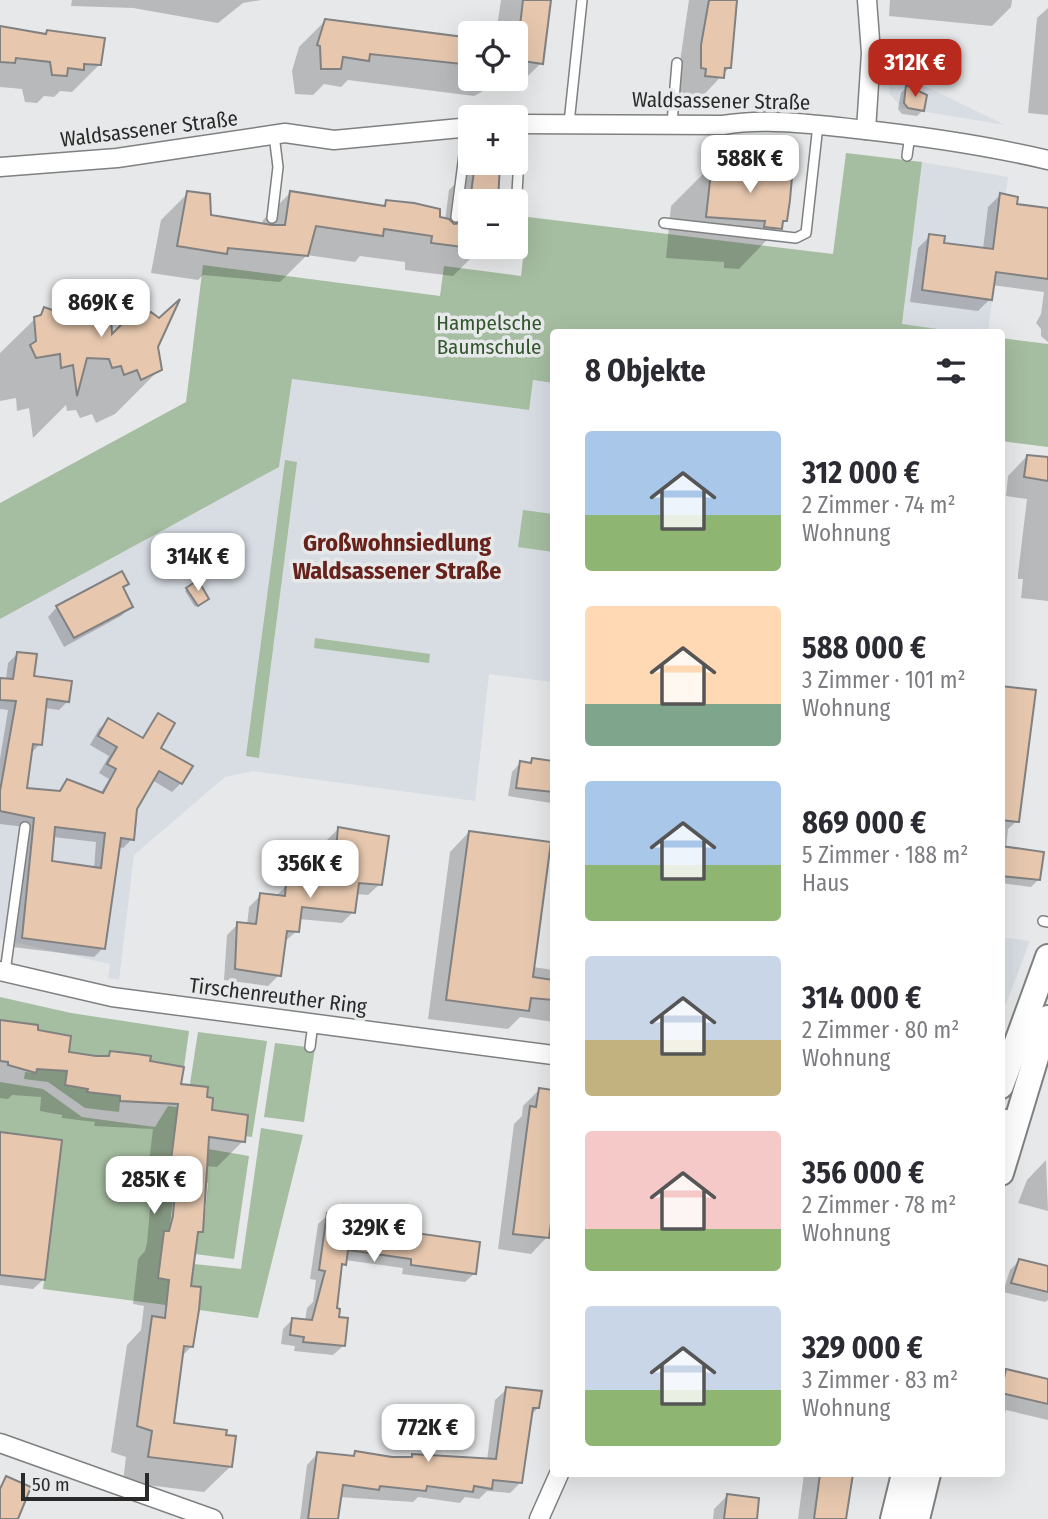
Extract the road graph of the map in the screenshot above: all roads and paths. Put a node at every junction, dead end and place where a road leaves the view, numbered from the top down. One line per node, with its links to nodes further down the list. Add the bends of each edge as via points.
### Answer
1 (582, 0): 4 (lane)
2 (867, 0): 9 (street, via 871,53)
3 (677, 63): 5 (lane)
4 (569, 122): 5 (street, Waldsassener Straße); 6 (street, Waldsassener Straße)
5 (672, 123): 7 (street, Waldsassener Straße, via 723,125 754,120)
6 (528, 124)
7 (818, 125): 9 (street, Waldsassener Straße); 18 (lane, via 806,233 796,238)
8 (458, 128): 10 (street, Waldsassener Straße, via 334,140)
9 (866, 130): 11 (street, Waldsassener Straße)
10 (274, 135): 14 (street, Waldsassener Straße, via 117,158); 17 (lane, via 278,167)
11 (910, 135): 12 (lane); 13 (street, Waldsassener Straße)
12 (907, 156)
13 (1048, 160)
14 (0, 167)
15 (461, 175): 16 (lane)
16 (456, 217)
17 (272, 218)
18 (664, 223)
19 (25, 827): 21 (lane)
20 (1048, 957): 24 (main road)
21 (3, 971): 23 (street, Tirschenreuther Ring, via 111,997)
22 (1048, 1018): 24 (main road)
23 (313, 1023): 25 (lane); 26 (street, Tirschenreuther Ring)
24 (1026, 1045): 27 (main road); 28 (main road)
25 (310, 1047)
26 (550, 1055)
27 (1005, 1079)
28 (1008, 1119): 29 (main road)
29 (1005, 1142)
30 (0, 1443): 33 (street)
31 (558, 1477): 34 (street)
32 (914, 1491): 35 (main road)
33 (213, 1519)
34 (539, 1519)
35 (893, 1519)

